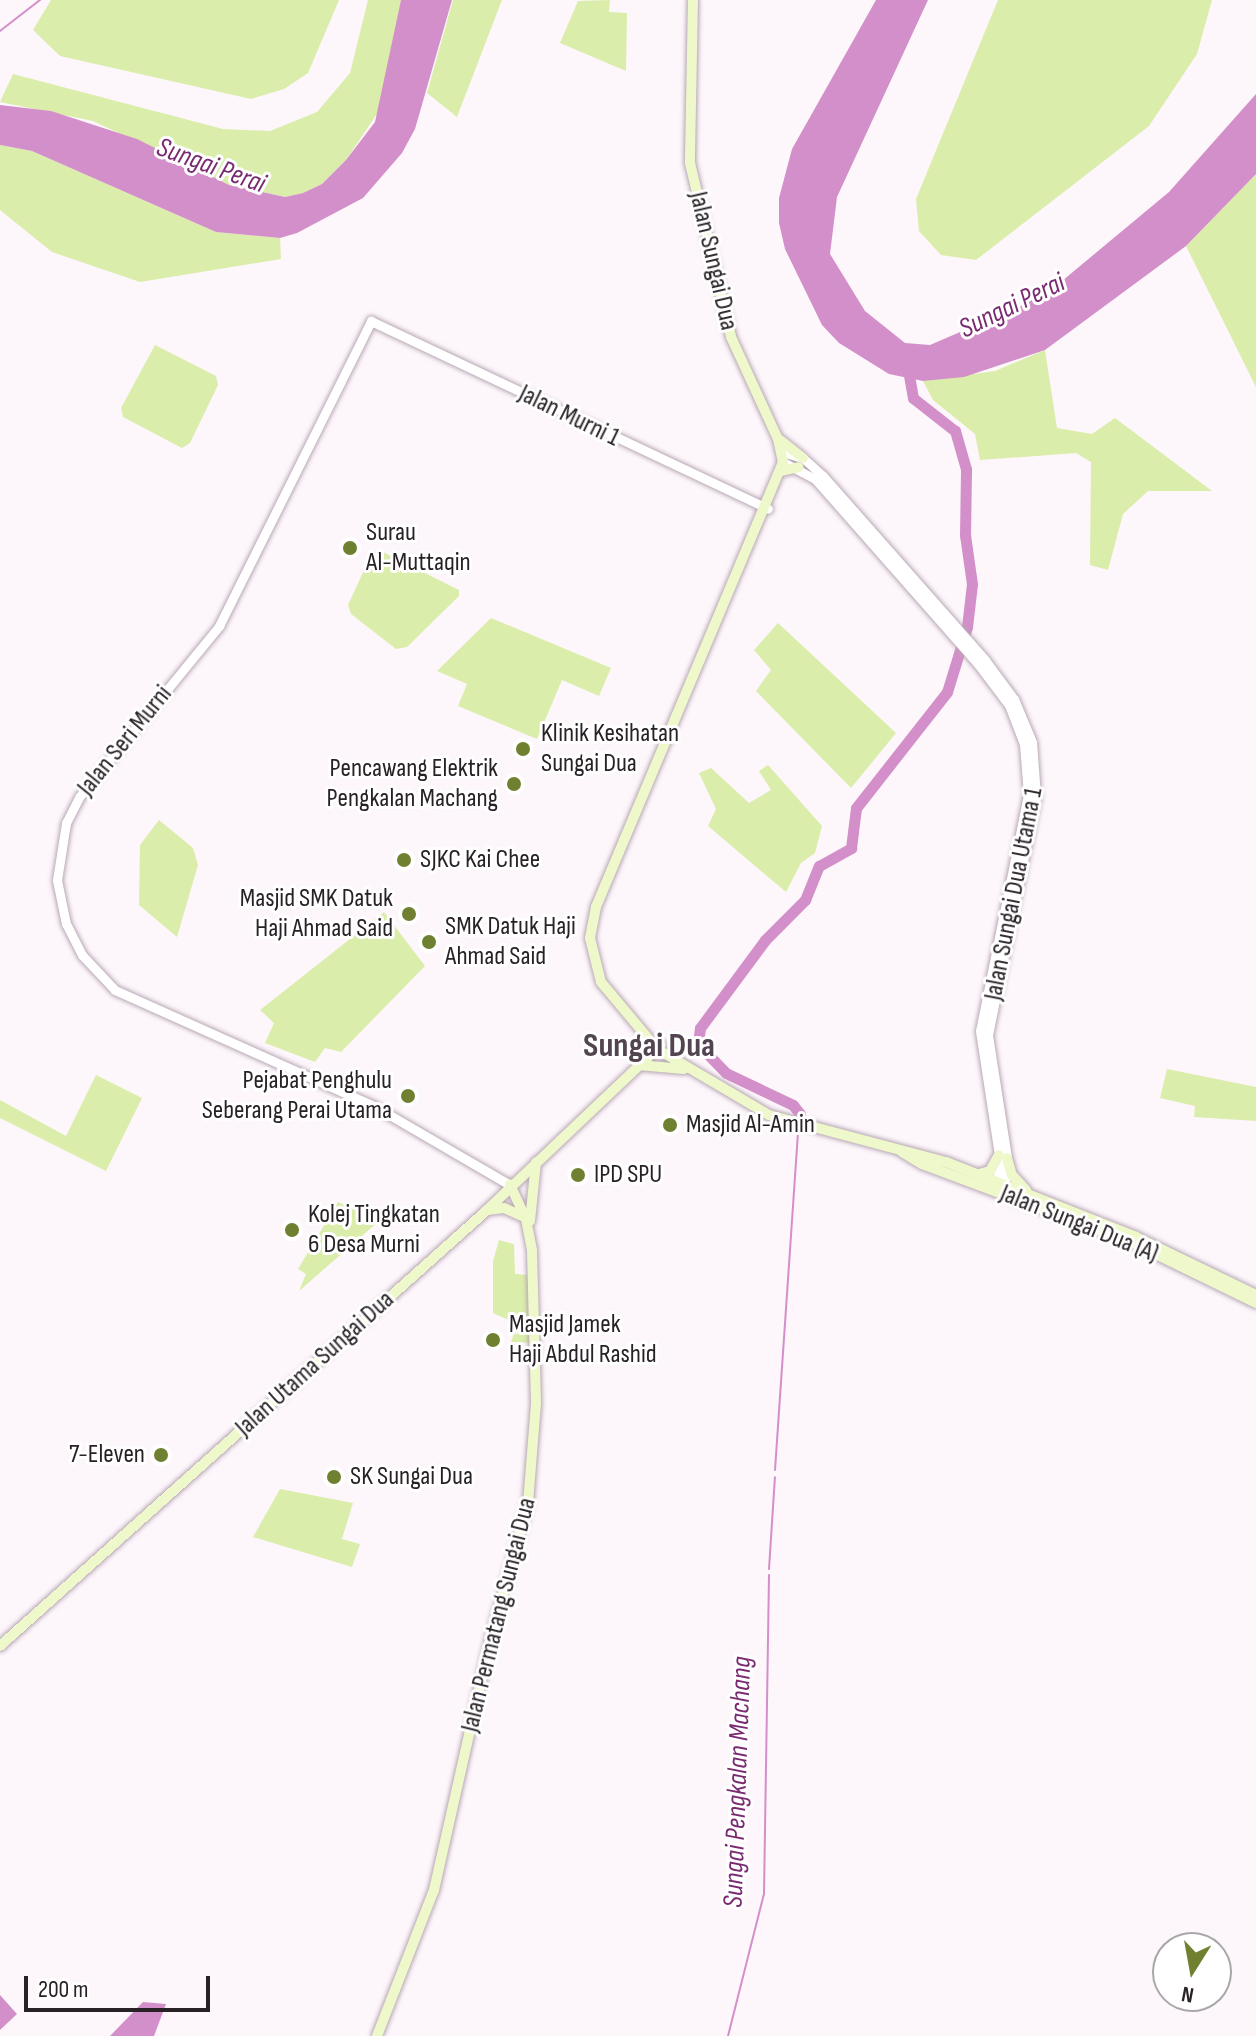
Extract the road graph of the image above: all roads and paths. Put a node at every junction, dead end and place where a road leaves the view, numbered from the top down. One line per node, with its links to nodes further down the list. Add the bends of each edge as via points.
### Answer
1 (693, 0): 3 (main road, Jalan Sungai Dua, via 690,163 735,351)
2 (371, 321): 6 (street, Jalan Murni 1); 16 (street, Jalan Seri Murni, via 219,626 80,796 62,837 59,895 71,938 115,990 374,1106)
3 (778, 439): 4 (main road, Jalan Sungai Dua); 5 (main road)
4 (783, 461): 5 (main road); 5 (street); 6 (main road)
5 (801, 462): 13 (street, Jalan Sungai Dua Utama 1, via 982,662 1017,721 1029,778 980,1031)
6 (768, 509): 7 (main road, via 596,907 590,938 595,970 608,995)
7 (634, 1024): 8 (main road); 9 (main road)
8 (641, 1035): 9 (main road); 10 (main road)
9 (662, 1049): 10 (main road, Jalan Utama Sungai Dua); 11 (main road, Jalan Sungai Dua (A))
10 (638, 1065): 11 (main road); 14 (main road, Jalan Utama Sungai Dua)
11 (690, 1070): 12 (main road, Jalan Sungai Dua (A), via 769,1115)
12 (901, 1151): 15 (main road, Jalan Sungai Dua (A)); 17 (main road, Jalan Sungai Dua (A), via 922,1164)
13 (1003, 1156): 15 (main road, via 990,1171); 17 (street, Jalan Sungai Dua Utama 1); 18 (main road, via 1016,1181)
14 (536, 1160): 16 (main road, Jalan Utama Sungai Dua); 20 (main road)
15 (979, 1174): 17 (main road, Jalan Sungai Dua (A))
16 (510, 1185): 19 (main road, Jalan Utama Sungai Dua); 20 (main road, Jalan Permatang Sungai Dua)
17 (1001, 1187): 18 (main road, Jalan Sungai Dua (A)); 22 (main road, Jalan Sungai Dua (A))
18 (1032, 1195): 21 (main road, Jalan Sungai Dua (A), via 1136,1237)
19 (486, 1211): 20 (main road, via 504,1208); 23 (main road, Jalan Utama Sungai Dua)
20 (528, 1225): 24 (main road, Jalan Permatang Sungai Dua, via 536,1404 528,1503 490,1641 431,1900)
21 (1256, 1295)
22 (1256, 1303)
23 (0, 1646)
24 (377, 2036)

